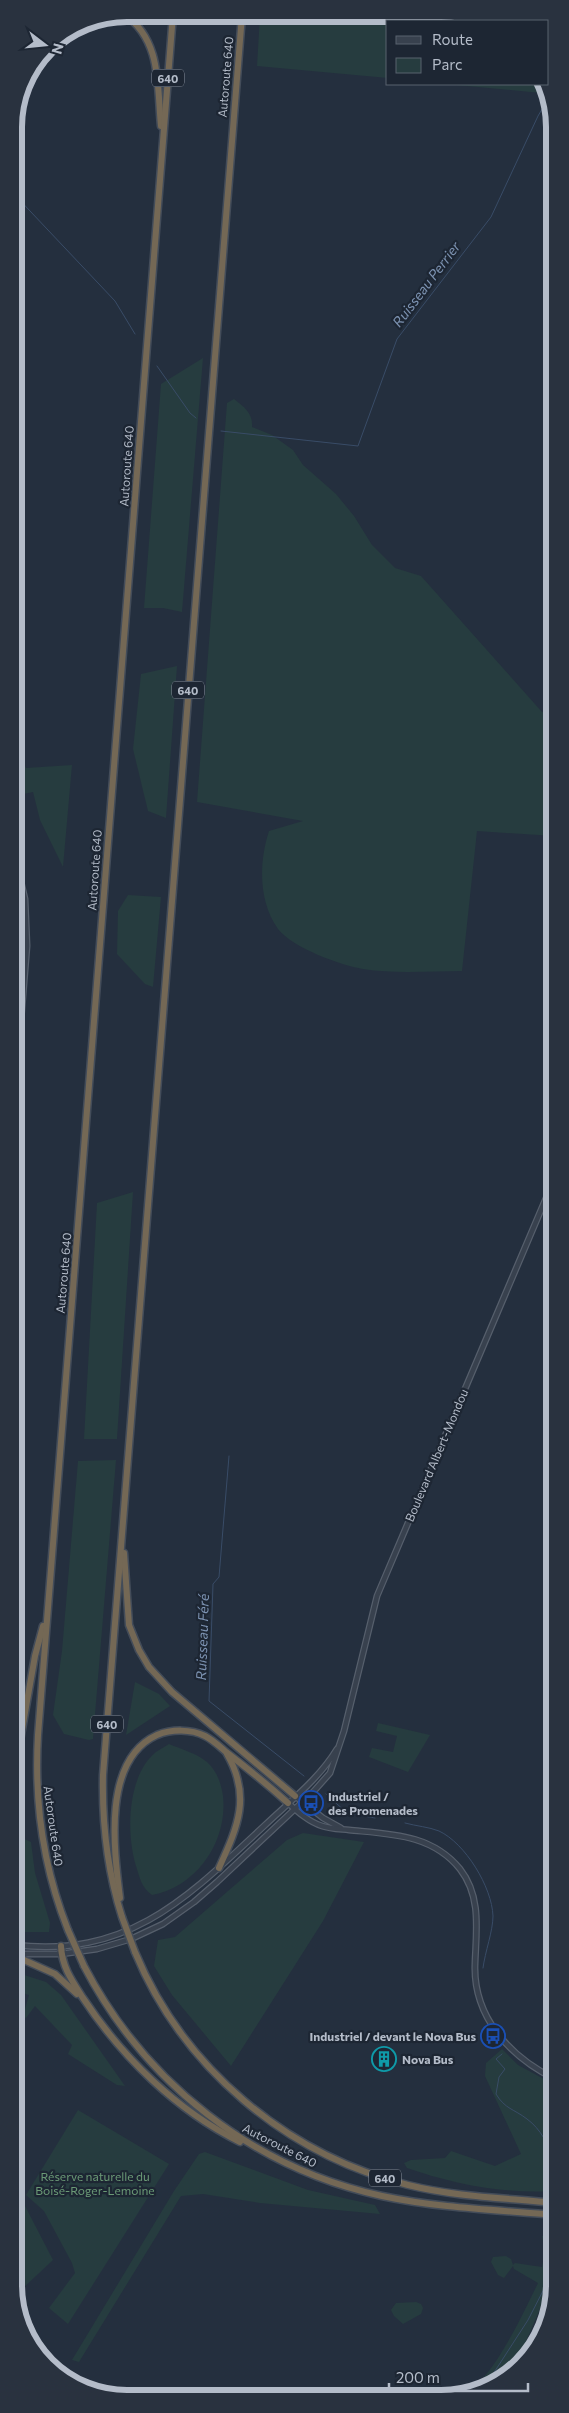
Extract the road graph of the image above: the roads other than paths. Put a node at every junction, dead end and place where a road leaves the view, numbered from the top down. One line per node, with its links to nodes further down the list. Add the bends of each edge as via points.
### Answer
1 (133, 23): 4 (highway, via 143,32 153,53)
2 (172, 23): 4 (highway, Autoroute 640 / 640)
3 (241, 23): 8 (highway, Autoroute 640 / 640)
4 (163, 142): 9 (highway, Autoroute 640 / 640)
5 (23, 887): 6 (street, via 27,923)
6 (23, 985)
7 (546, 1198): 11 (street, Boulevard Albert-Mondou, via 381,1586 370,1618)
8 (122, 1530): 13 (highway, via 128,1619 133,1638 146,1662 172,1692); 19 (highway, Autoroute 640 / 640, via 103,1791 106,1851)
9 (48, 1610): 10 (highway, via 35,1656); 27 (highway, Autoroute 640 / 640, bridge, via 37,1746 37,1796 49,1870 68,1930 107,2006 144,2055)
10 (22, 1728)
11 (341, 1741): 13 (street, Boulevard Albert-Mondou, via 328,1762); 14 (street, Boulevard Albert-Mondou, via 330,1773)
12 (225, 1751): 15 (highway); 18 (highway, via 237,1773 240,1804 234,1833); 19 (highway, via 206,1736 180,1730 152,1738 132,1756 120,1786 115,1822 115,1857)
13 (295, 1796): 14 (street); 15 (street, Boulevard Albert-Mondou)
14 (303, 1802): 16 (street, Boulevard Albert-Mondou); 17 (street, via 324,1819)
15 (288, 1803): 16 (street); 18 (street, Boulevard Albert-Mondou)
16 (295, 1809): 17 (street, via 319,1825); 22 (street, Boulevard Albert-Mondou, via 199,1898 163,1924 118,1944)
17 (346, 1830): 26 (street, via 421,1840 442,1852 459,1868 475,1902 476,1983 485,2014 513,2052)
18 (218, 1868): 21 (street, Boulevard Albert-Mondou, via 180,1901 139,1926 105,1938)
19 (122, 1917): 28 (highway, Autoroute 640 / 640, bridge, via 155,1994 176,2027 220,2078 268,2120 299,2140 371,2174 431,2190)
20 (22, 1945): 21 (street, Boulevard Albert-Mondou)
21 (61, 1946): 22 (highway)
22 (61, 1954): 23 (street, Boulevard Albert-Mondou); 25 (highway, via 67,1972)
23 (22, 1955)
24 (22, 1958): 25 (highway, via 60,1977)
25 (89, 2007): 27 (highway, via 141,2069 197,2116)
26 (546, 2074)
27 (217, 2126): 29 (highway, Autoroute 640 / 640, via 271,2156 330,2182 387,2197)
28 (546, 2202)
29 (546, 2214)

